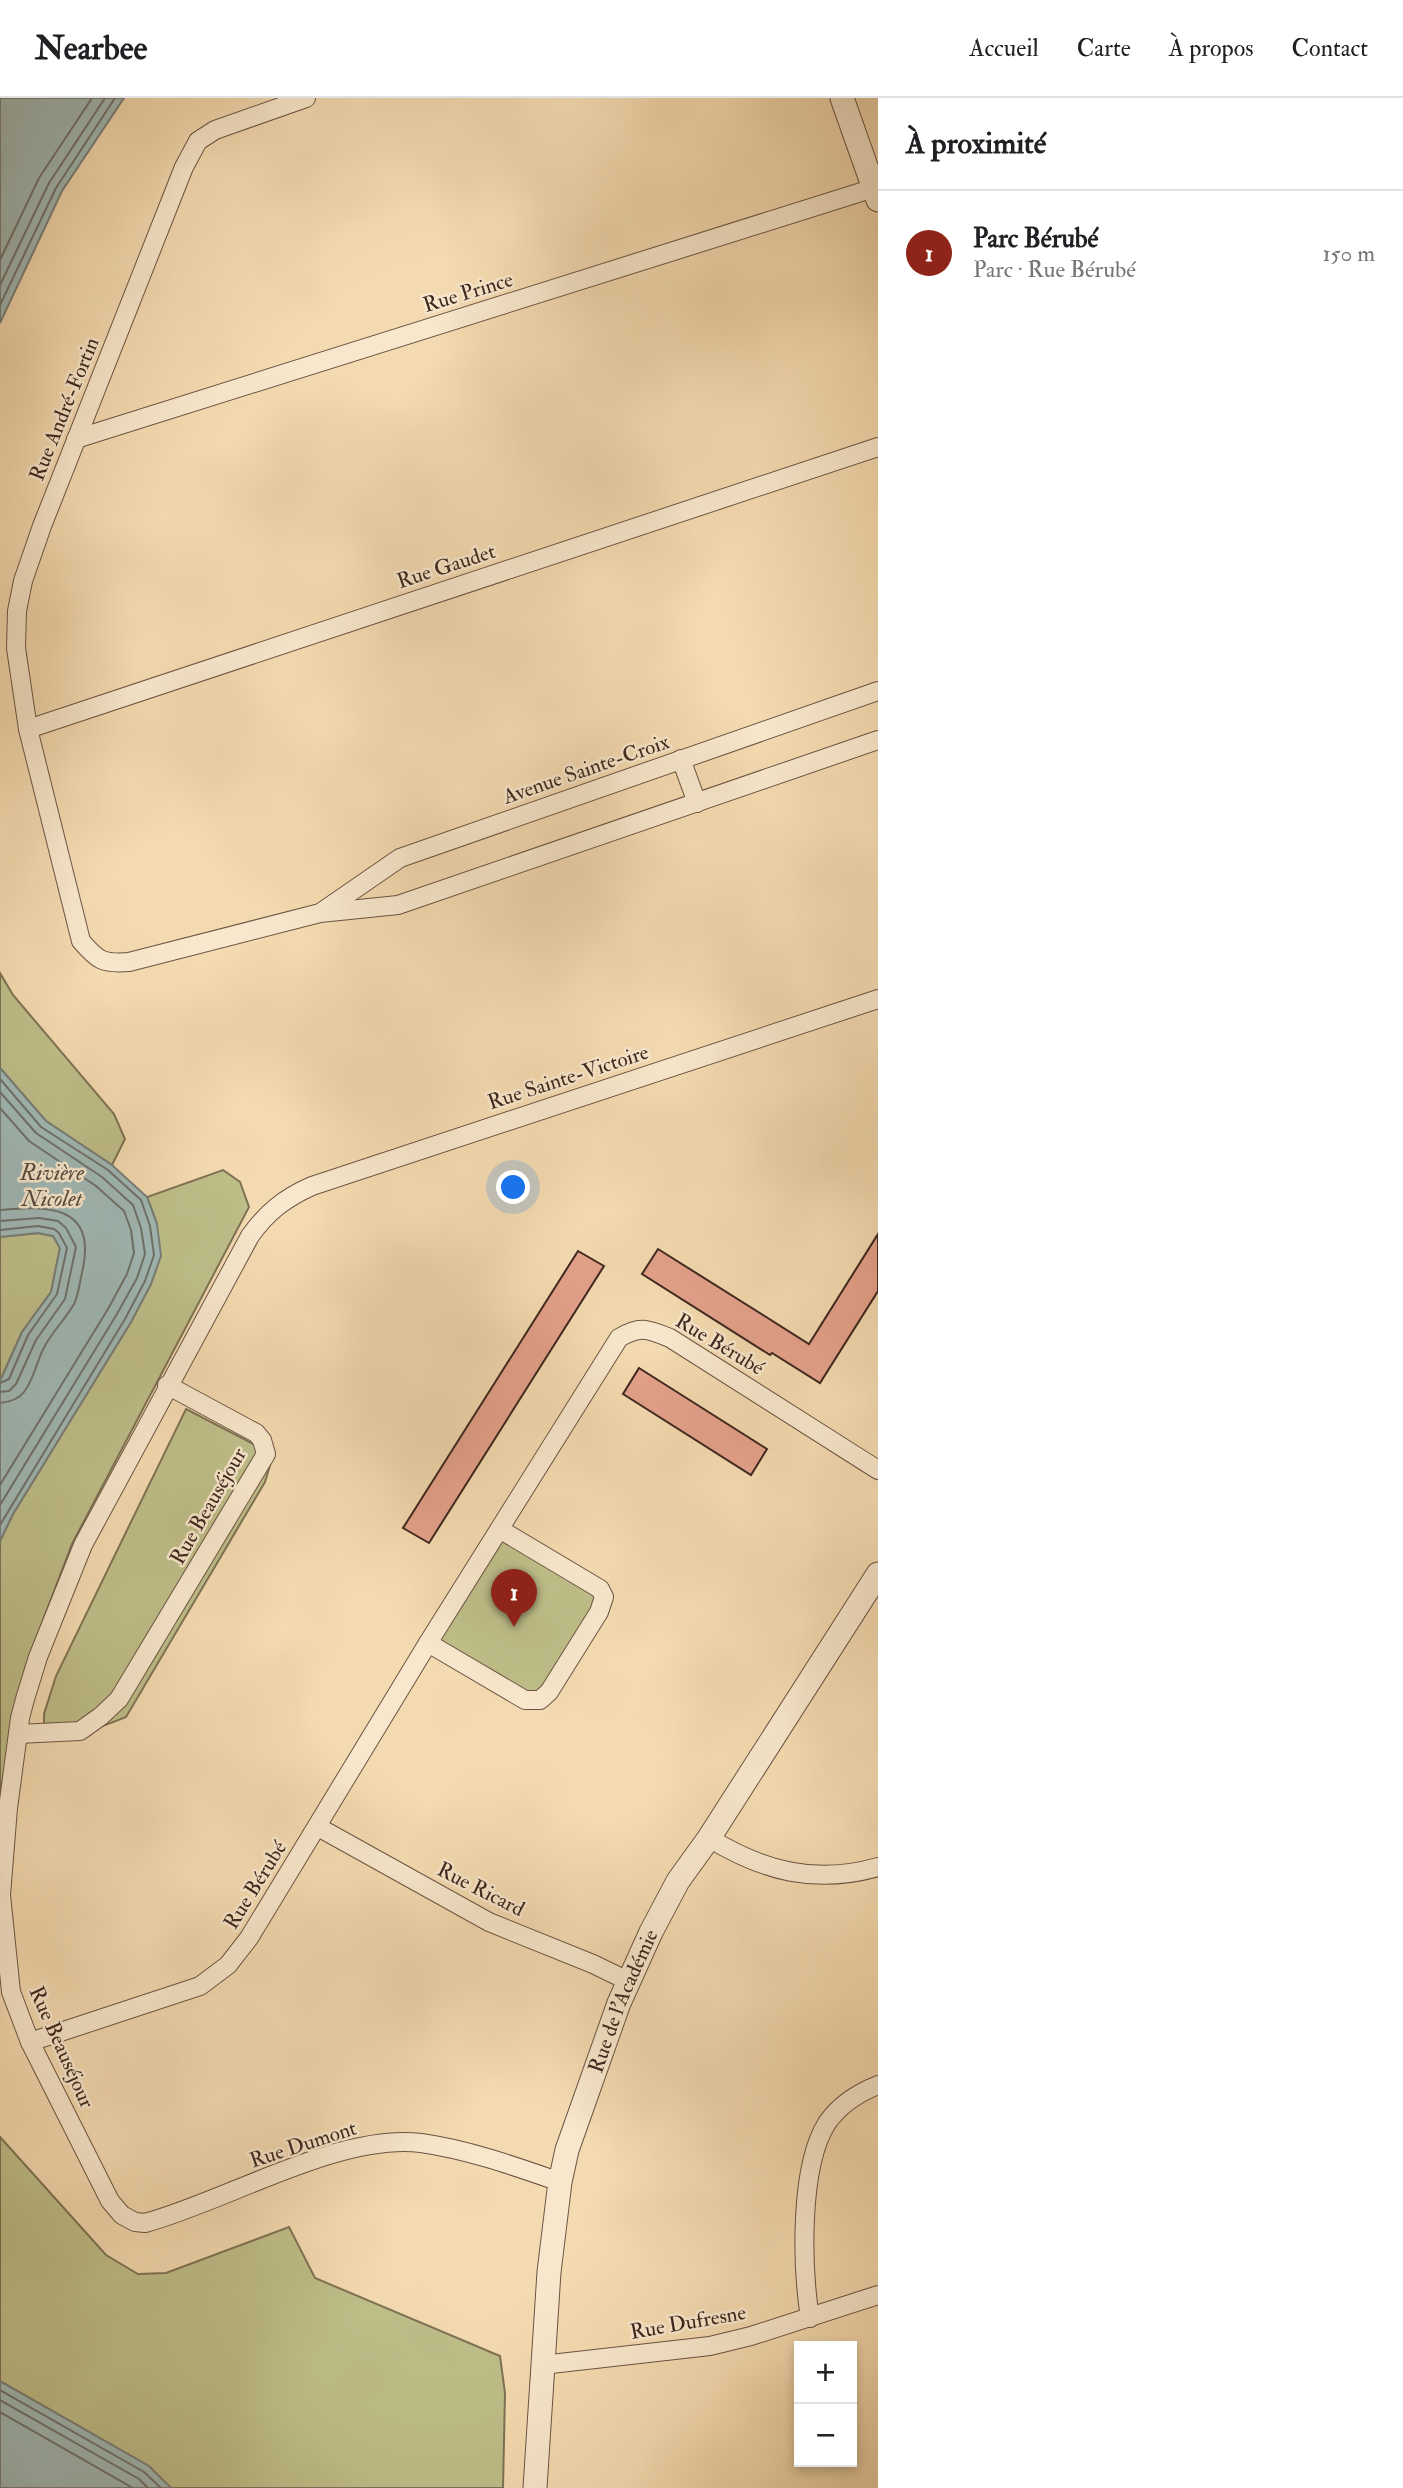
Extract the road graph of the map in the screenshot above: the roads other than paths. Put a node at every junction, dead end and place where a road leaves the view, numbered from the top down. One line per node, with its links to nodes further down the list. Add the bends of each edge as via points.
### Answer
1 (306, 98): 4 (street, Rue André-Fortin, via 215,130 198,141)
2 (842, 98): 3 (street)
3 (876, 194): 4 (street, Rue Prince)
4 (76, 439): 7 (street, Rue André-Fortin, via 23,580 17,611 16,648)
5 (878, 447): 7 (street, Rue Gaudet)
6 (878, 691): 9 (street, Avenue Sainte-Croix)
7 (28, 729): 12 (street, Rue André-Fortin, via 81,942)
8 (878, 740): 10 (street, Avenue Sainte-Croix)
9 (681, 759): 10 (street); 11 (street, Avenue Sainte-Croix, via 400,858)
10 (697, 803): 11 (street, Avenue Sainte-Croix, via 398,905)
11 (320, 913): 12 (street, Avenue Sainte-Croix, via 129,962)
12 (107, 963)
13 (878, 999): 14 (street, Rue Sainte-Victoire, via 313,1186)
14 (276, 1206): 15 (street, Rue Beauséjour, via 250,1236)
15 (167, 1385): 20 (street, Rue Beauséjour, via 83,1545 38,1657); 20 (street, Rue Beauséjour, via 256,1433 266,1454 119,1699 80,1731)
16 (878, 1470): 17 (street, Rue Bérubé, via 670,1338 633,1329 619,1338)
17 (501, 1530): 19 (street, Rue Bérubé); 19 (street, via 600,1588 604,1597 556,1681 540,1700 525,1700)
18 (878, 1574): 22 (street, Rue de l'Académie)
19 (428, 1643): 21 (street, Rue Bérubé)
20 (18, 1734): 25 (street, Rue Beauséjour, via 1,1895 11,1992)
21 (318, 1827): 24 (street, Rue Ricard, via 489,1922); 25 (street, Rue Bérubé, via 250,1938 219,1972 170,1998)
22 (709, 1838): 23 (street, via 736,1855 786,1871 817,1876); 24 (street, Rue de l'Académie, via 678,1881)
23 (878, 1867)
24 (628, 1981): 27 (street, Rue de l'Académie, via 567,2150)
25 (30, 2042): 28 (street, Rue Beauséjour, via 110,2201 121,2216)
26 (878, 2085): 30 (street, via 855,2095 840,2109 819,2141 804,2227)
27 (560, 2182): 28 (street, Rue Dumont, via 451,2149 393,2143 323,2157); 31 (street, Rue de l'Académie)
28 (145, 2223)
29 (878, 2295): 30 (street, Rue Dufresne)
30 (810, 2318): 31 (street, Rue Dufresne, via 710,2346)
31 (542, 2365): 32 (street, Rue de l'Académie)
32 (535, 2488)

